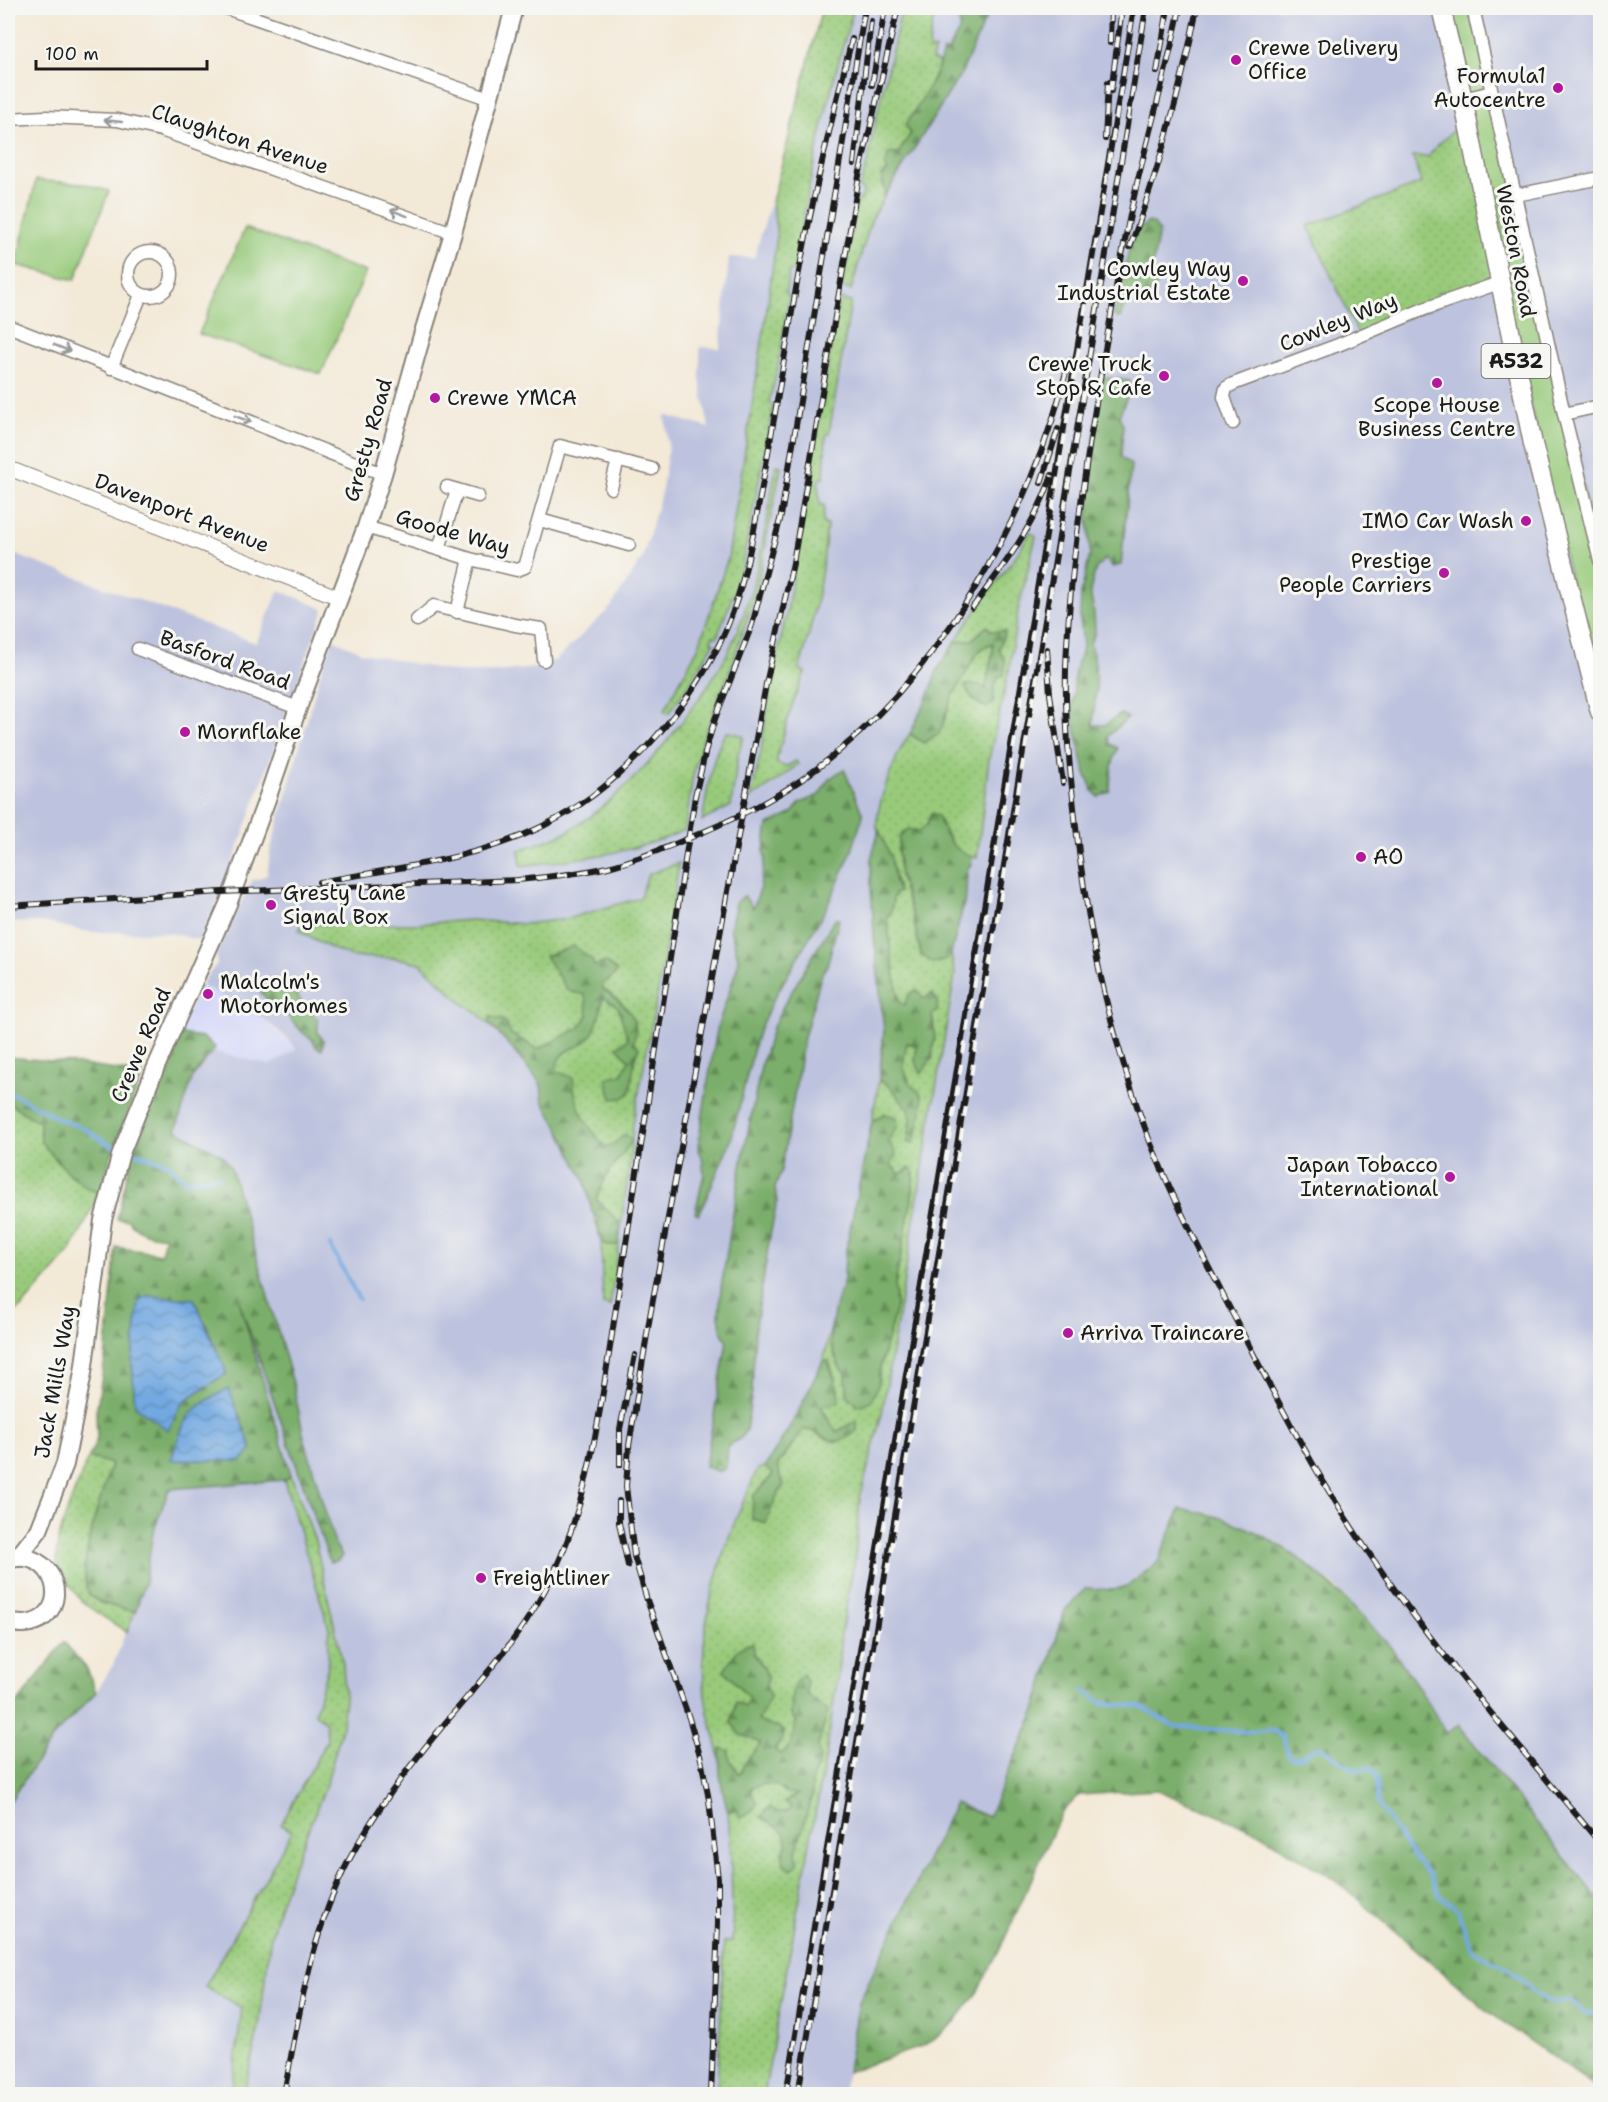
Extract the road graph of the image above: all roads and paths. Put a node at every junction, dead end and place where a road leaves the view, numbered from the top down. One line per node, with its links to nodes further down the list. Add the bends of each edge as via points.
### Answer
1 (226, 8): 5 (street)
2 (514, 8): 7 (main road, Gresty Road)
3 (1441, 8): 8 (main road, Weston Road / A532)
4 (1473, 8): 6 (street)
5 (259, 13): 7 (street)
6 (1492, 92): 8 (street); 11 (street)
7 (490, 99): 12 (main road, Gresty Road)
8 (1463, 99): 13 (main road, Weston Road / A532)
9 (8, 119): 12 (street, Claughton Avenue, one-way to 9, via 161,130 117,120)
10 (1600, 178): 11 (street)
11 (1516, 195): 18 (street)
12 (453, 233): 23 (main road, Gresty Road)
13 (1499, 283): 19 (street, Cowley Way, via 1233,384 1226,388 1224,397); 38 (main road, Weston Road / A532, via 1533,444)
14 (141, 295): 16 (street)
15 (8, 326): 16 (street, one-way to 16)
16 (111, 368): 23 (street, one-way to 23)
17 (1600, 406): 18 (street)
18 (1564, 414): 31 (street)
19 (1233, 423)
20 (618, 460): 22 (street, Goode Way); 24 (street); 26 (street, Goode Way, via 560,446)
21 (8, 468): 32 (street, Davenport Avenue)
22 (652, 469)
23 (383, 474): 27 (main road, Gresty Road)
24 (611, 488)
25 (478, 496): 29 (street, via 452,489)
26 (540, 520): 28 (street); 30 (street, Goode Way, via 525,567 517,570)
27 (366, 527): 29 (street, Goode Way); 32 (main road, Gresty Road)
28 (629, 545)
29 (439, 549): 30 (street, Goode Way)
30 (470, 560): 33 (street)
31 (1600, 561)
32 (340, 598): 37 (main road, Gresty Road)
33 (457, 612): 34 (street, via 434,606); 36 (street, via 541,629)
34 (417, 620)
35 (138, 649): 37 (street, Basford Road)
36 (544, 660)
37 (298, 708): 39 (main road, Gresty Road)
38 (1600, 712)
39 (239, 876): 40 (main road, Crewe Road, via 122,1149)
40 (100, 1238): 41 (main road, Jack Mills Way, via 78,1405 65,1464)
41 (39, 1530): 42 (main road, Jack Mills Way); 43 (main road, Jack Mills Way)
42 (12, 1559): 43 (main road, via 30,1558)
43 (42, 1564): 45 (main road, via 50,1572 55,1595 45,1616)
44 (8, 1621): 45 (main road)
45 (25, 1624): 46 (main road)
46 (8, 1634)

